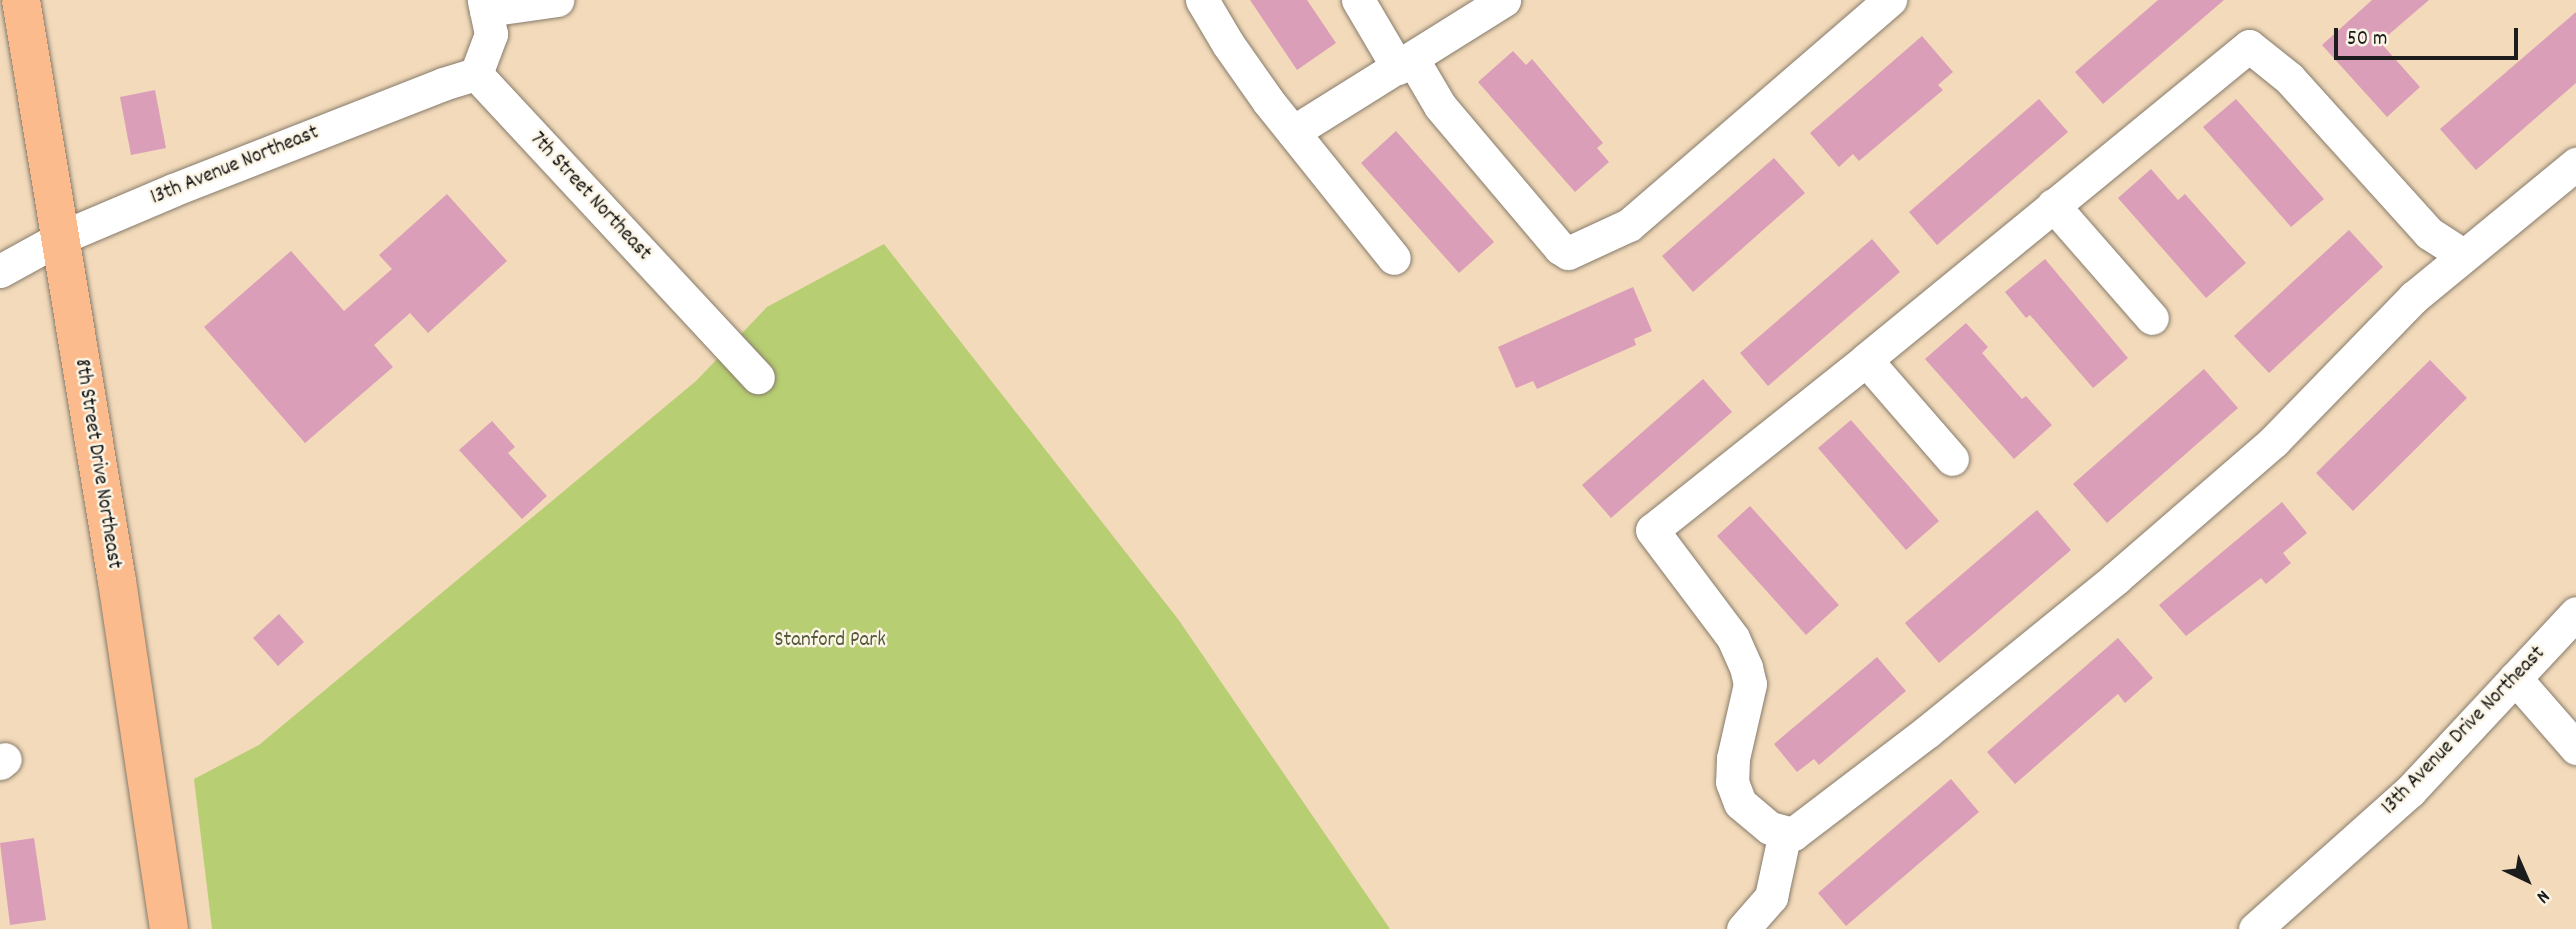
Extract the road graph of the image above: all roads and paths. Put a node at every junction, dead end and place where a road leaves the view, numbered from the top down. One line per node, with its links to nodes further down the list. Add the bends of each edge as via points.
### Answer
1 (21, 0): 13 (main road, 8th Street Drive Northeast)
2 (557, 0): 7 (street)
3 (1202, 0): 10 (street, via 1228,44)
4 (1358, 0): 8 (street)
5 (1504, 0): 8 (street)
6 (1890, 0): 8 (street, via 1629,225 1568,253)
7 (485, 5): 9 (street, via 491,34)
8 (1406, 64): 10 (street)
9 (476, 74): 13 (street, 13th Avenue Northeast); 19 (street, 7th Street Northeast)
10 (1293, 132): 15 (street)
11 (2576, 164): 14 (street)
12 (2053, 205): 14 (street, via 2249,46 2289,78 2429,233); 17 (street); 18 (street)
13 (60, 238): 16 (street, 13th Avenue Northeast); 26 (main road, 8th Street Drive Northeast)
14 (2463, 255): 24 (street, via 2414,297 2274,440 2116,579 1928,731 1793,834)
15 (1394, 258)
16 (0, 271)
17 (2152, 318)
18 (1866, 360): 20 (street); 24 (street, via 1652,530 1738,648 1750,684 1733,758 1734,793 1758,820)
19 (758, 377)
20 (1952, 460)
21 (2576, 613): 22 (street, 13th Avenue Drive Northeast)
22 (2515, 678): 23 (street); 25 (street, 13th Avenue Drive Northeast, via 2410,791)
23 (2576, 748)
24 (1785, 832): 27 (street, via 1771,897)
25 (2271, 924)
26 (169, 929)
27 (1743, 929)

